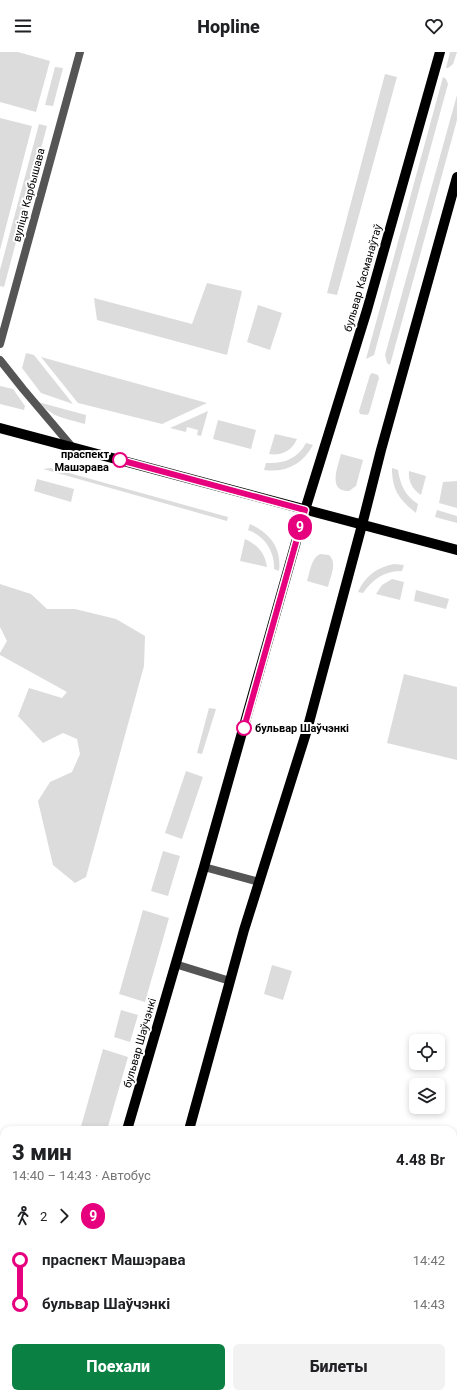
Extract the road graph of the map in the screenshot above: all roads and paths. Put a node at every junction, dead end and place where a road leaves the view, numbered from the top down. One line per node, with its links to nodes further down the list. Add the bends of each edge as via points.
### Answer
1 (80, 52): 4 (street, вуліца Карбышава)
2 (440, 52): 8 (main road, бульвар Касманаўтаў, via 367,310)
3 (457, 177): 9 (main road, via 380,450)
4 (0, 344)
5 (0, 360): 7 (street)
6 (0, 428): 7 (main road)
7 (73, 448): 8 (main road)
8 (305, 510): 9 (main road); 11 (main road, бульвар Шаўчэнкі)
9 (362, 525): 10 (main road); 12 (main road, via 307,730)
10 (457, 550)
11 (204, 866): 12 (street); 13 (main road, бульвар Шаўчэнкі)
12 (259, 882): 14 (main road)
13 (175, 964): 14 (street); 15 (main road, бульвар Шаўчэнкі)
14 (230, 981): 16 (main road)
15 (128, 1126)
16 (189, 1126)

